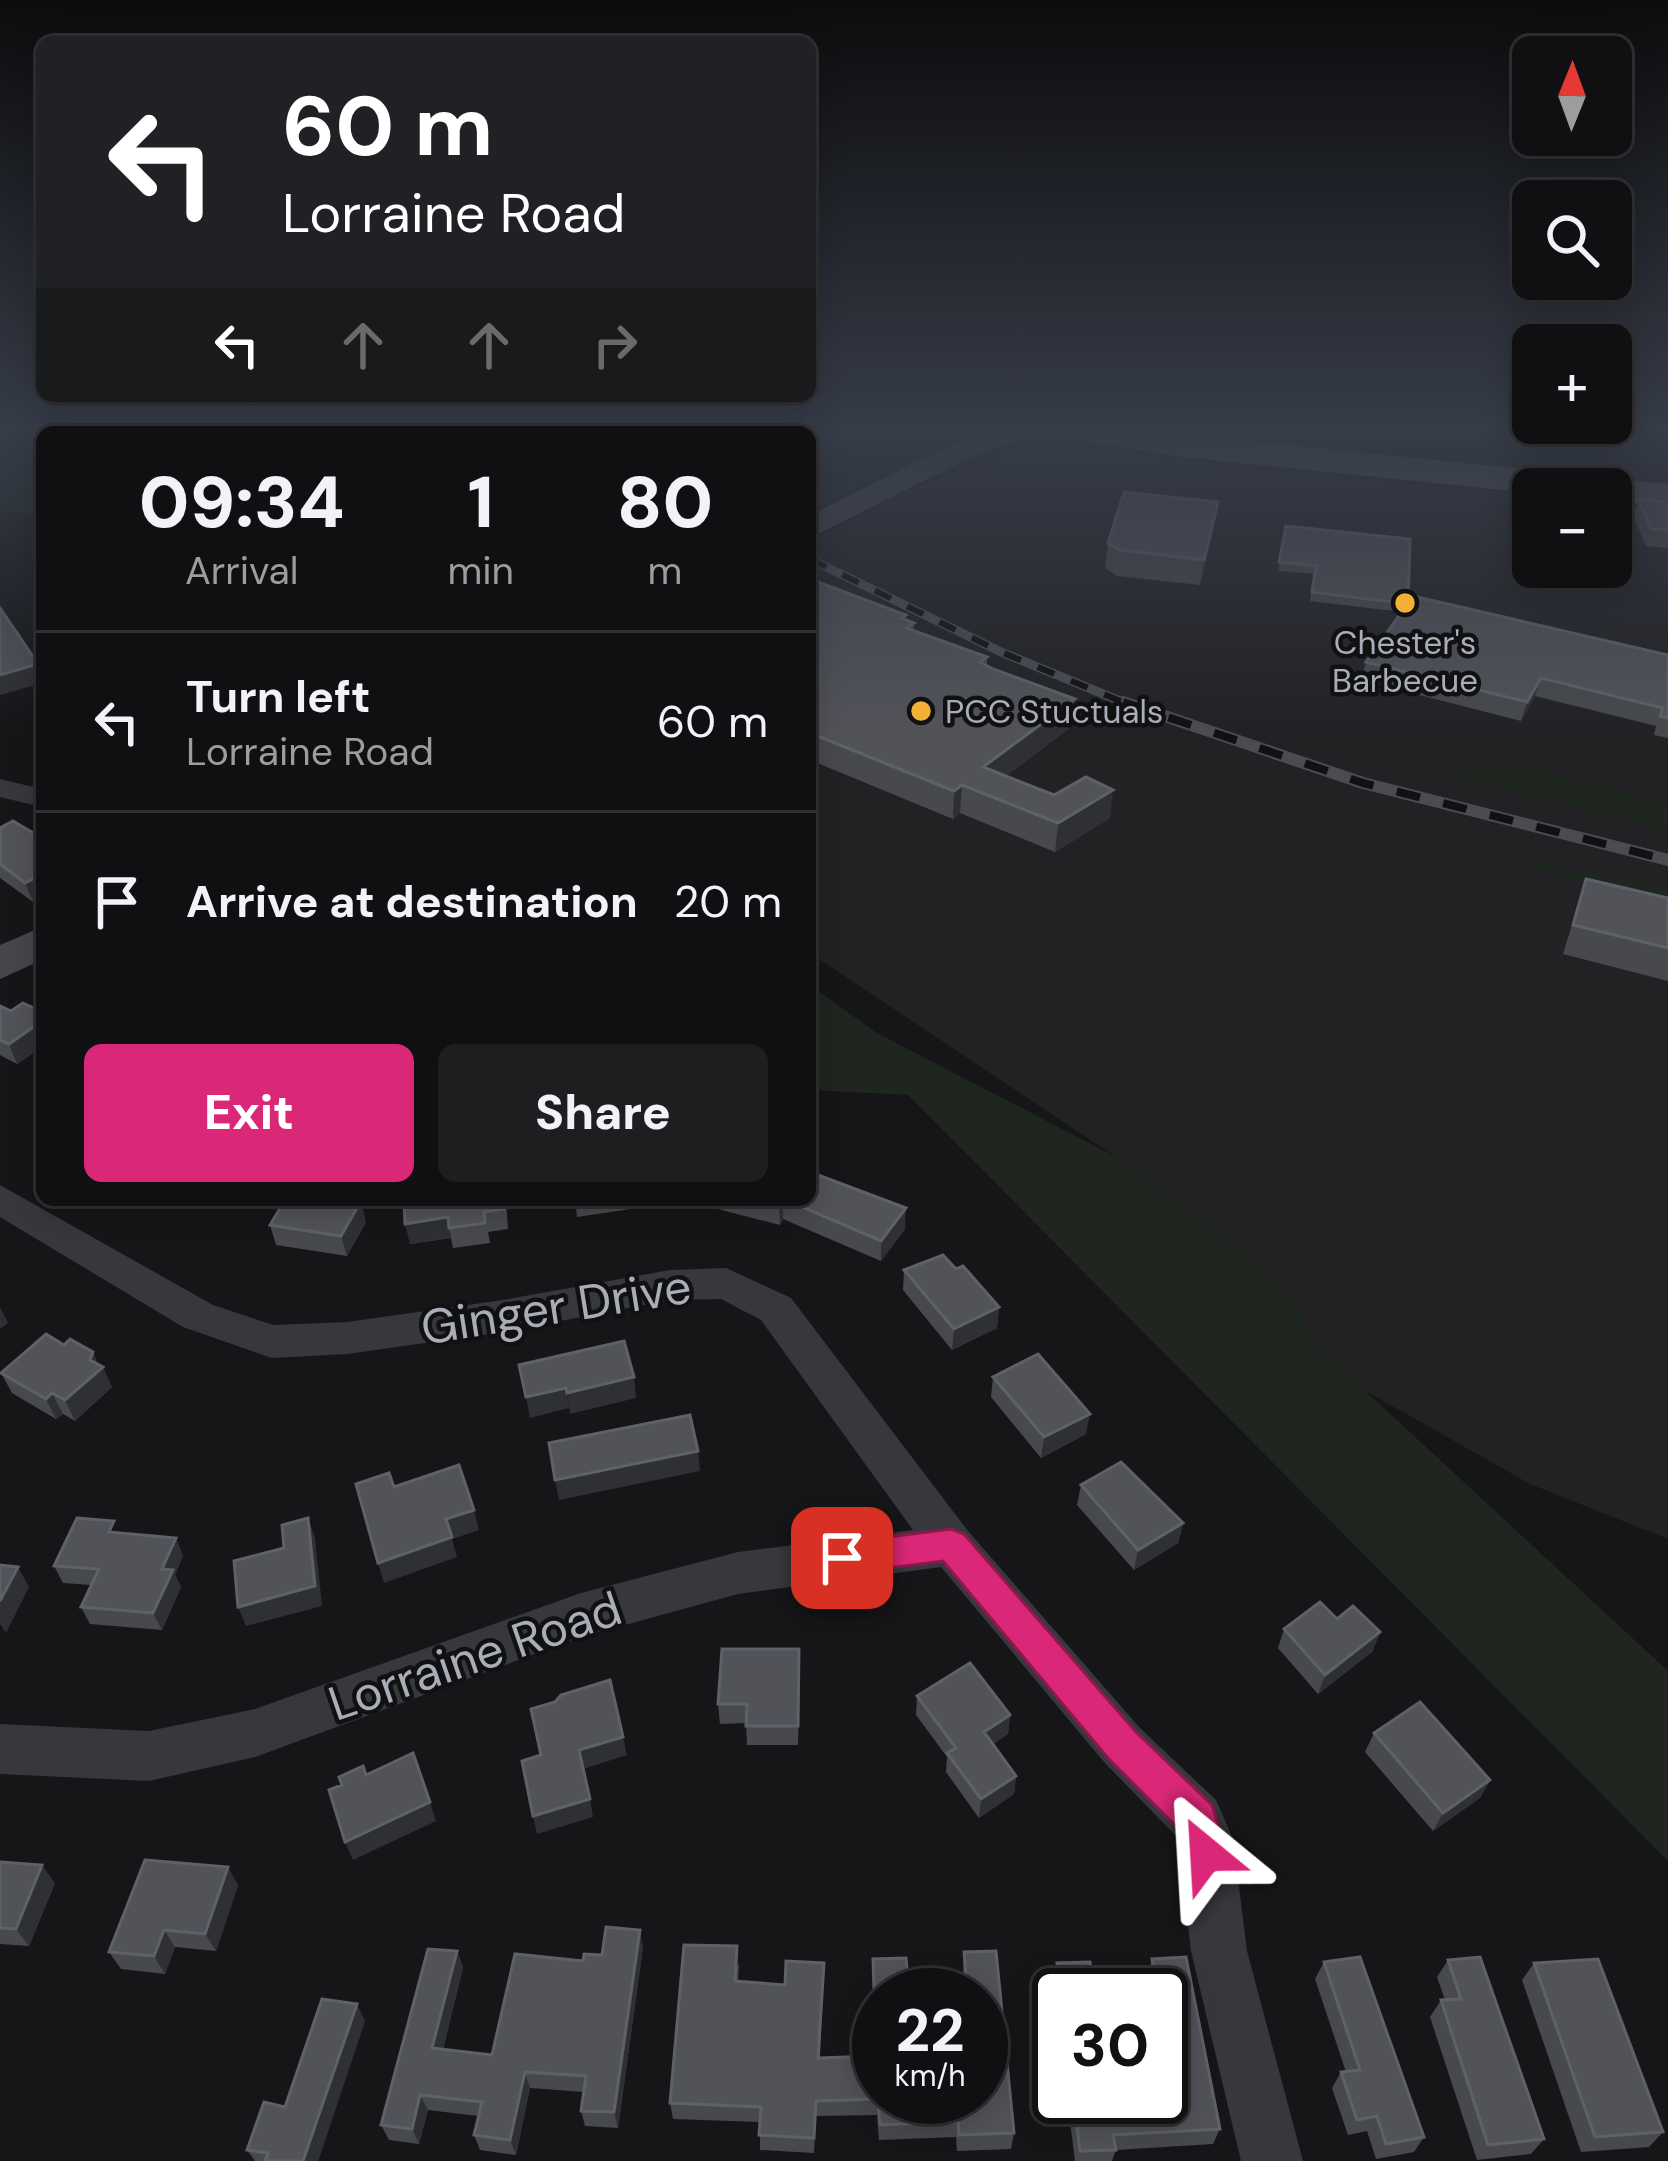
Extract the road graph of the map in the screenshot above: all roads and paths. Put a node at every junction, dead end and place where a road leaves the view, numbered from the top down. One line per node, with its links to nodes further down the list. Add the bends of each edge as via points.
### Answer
1 (0, 788): 2 (street)
2 (36, 797)
3 (36, 944): 4 (street)
4 (0, 964)
5 (0, 1199): 6 (street, Ginger Drive, via 198,1316 272,1342 726,1283 776,1309)
6 (951, 1545): 7 (street, Lorraine Road, via 738,1574 580,1615 255,1733 191,1747 149,1756); 8 (street, Ginger Drive, via 1122,1745 1197,1819 1219,1951)
7 (0, 1750)
8 (1272, 2161)

